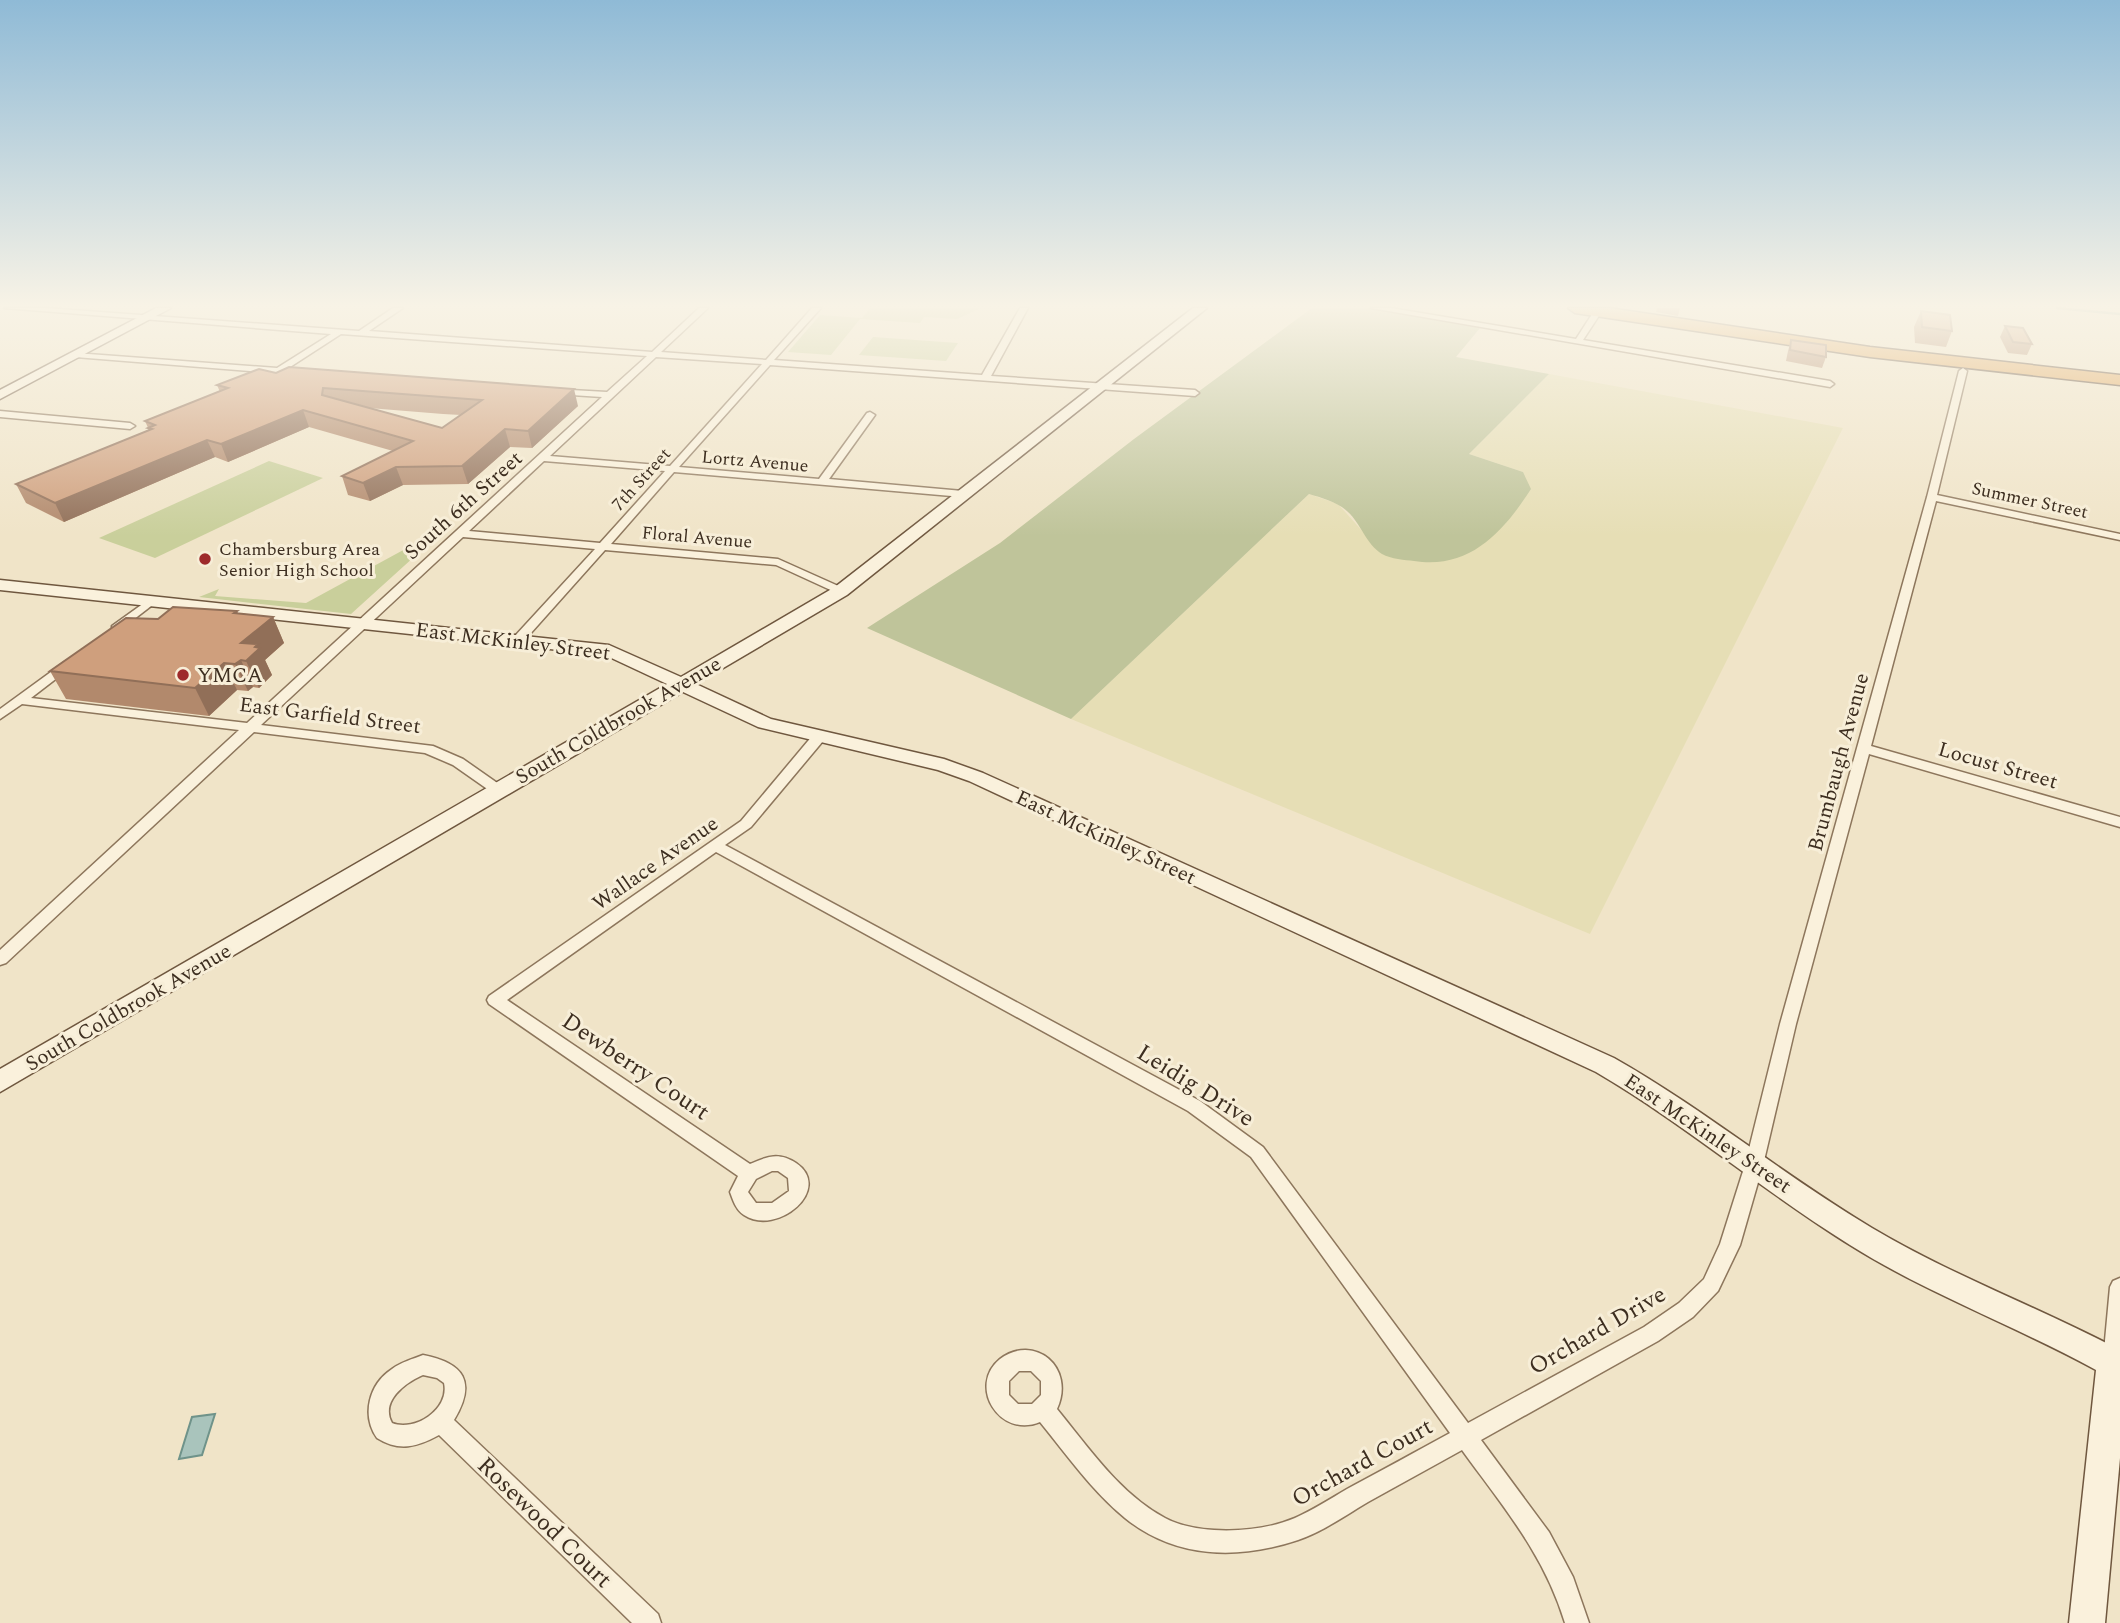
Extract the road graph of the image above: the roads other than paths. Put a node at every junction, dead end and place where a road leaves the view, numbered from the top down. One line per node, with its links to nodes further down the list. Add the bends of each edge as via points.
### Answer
1 (21, 384): 10 (street)
2 (621, 384): 11 (street, South 6th Street)
3 (748, 384): 16 (street, 7th Street)
4 (1059, 384): 7 (street)
5 (1105, 384): 7 (street, South Coldbrook Avenue)
6 (1960, 384): 19 (street, Brumbaugh Avenue)
7 (1101, 387): 9 (street); 18 (street, South Coldbrook Avenue)
8 (542, 390): 11 (street)
9 (1195, 393)
10 (0, 395)
11 (607, 395): 15 (street, South 6th Street)
12 (0, 414): 14 (street)
13 (870, 415): 17 (street)
14 (130, 426)
15 (544, 458): 16 (street, Lortz Avenue); 20 (street, South 6th Street)
16 (671, 469): 17 (street, Lortz Avenue); 22 (street, 7th Street)
17 (821, 483): 18 (street, Lortz Avenue)
18 (963, 494): 24 (street, South Coldbrook Avenue)
19 (1933, 497): 21 (street, Summer Street); 35 (street, Brumbaugh Avenue)
20 (459, 533): 22 (street, Floral Avenue); 26 (street, South 6th Street)
21 (2120, 537)
22 (602, 546): 24 (street, Floral Avenue, via 778,562); 28 (street, 7th Street)
23 (0, 585): 25 (street, East McKinley Street)
24 (841, 591): 30 (street, South Coldbrook Avenue)
25 (151, 601): 26 (street, East McKinley Street); 27 (street)
26 (361, 624): 28 (street, East McKinley Street); 33 (street, South 6th Street)
27 (107, 634)
28 (517, 640): 30 (street, East McKinley Street, via 609,650)
29 (75, 659): 31 (street)
30 (681, 682): 34 (street, East McKinley Street, via 765,723); 36 (street, South Coldbrook Avenue)
31 (20, 700): 32 (street); 33 (street, East Garfield Street)
32 (0, 715)
33 (255, 727): 36 (street, East Garfield Street, via 428,749 458,762); 39 (street, South 6th Street)
34 (818, 738): 38 (street, Wallace Avenue, via 770,799); 42 (street, East McKinley Street, via 944,765 976,777 1605,1065 1651,1090)
35 (1864, 748): 37 (street, Locust Street); 42 (street, Brumbaugh Avenue)
36 (498, 790): 41 (street, South Coldbrook Avenue)
37 (2120, 822)
38 (717, 847): 40 (street, Wallace Avenue); 48 (street, Leidig Drive, via 1194,1106 1257,1153)
39 (0, 959)
40 (495, 1000): 43 (street, Dewberry Court)
41 (2, 1077)
42 (1754, 1165): 45 (street, East McKinley Street, via 1863,1237); 48 (street, Orchard Drive, via 1730,1245 1711,1285 1686,1310 1651,1334)
43 (749, 1173)
44 (2120, 1287): 45 (street)
45 (2116, 1364): 51 (street)
46 (1043, 1409): 48 (street, Orchard Court, via 1111,1491 1159,1528 1205,1542 1250,1540 1297,1529)
47 (440, 1421): 49 (street, Rosewood Court)
48 (1465, 1434): 50 (street, Leidig Drive, via 1541,1540 1565,1585)
49 (649, 1623)
50 (1577, 1623)
51 (2087, 1623)

